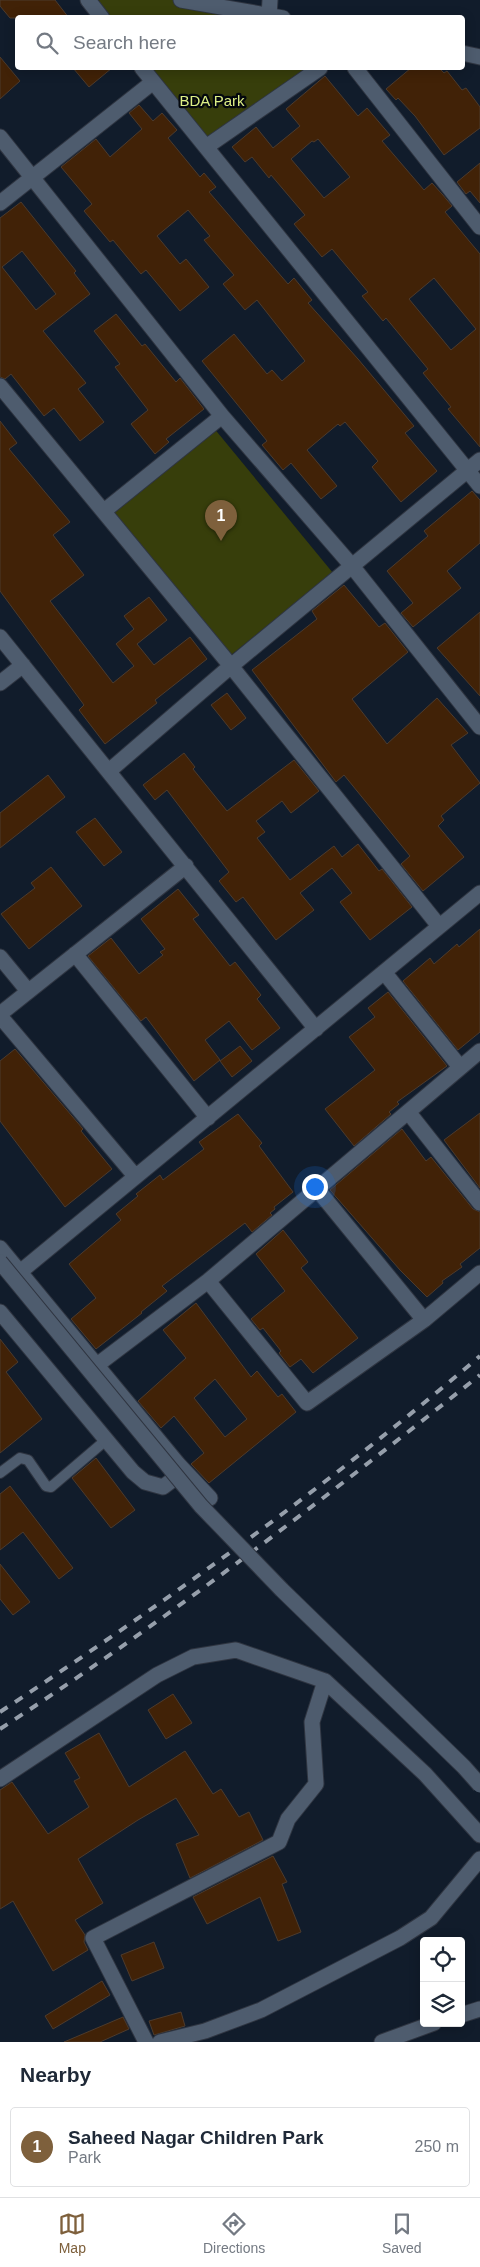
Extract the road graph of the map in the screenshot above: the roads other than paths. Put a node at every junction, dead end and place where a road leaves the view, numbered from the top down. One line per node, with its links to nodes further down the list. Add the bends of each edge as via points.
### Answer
1 (88, 0): 4 (street)
2 (181, 0): 5 (street)
3 (270, 0): 6 (street)
4 (100, 15)
5 (265, 15)
6 (275, 15)
7 (465, 54): 8 (street)
8 (480, 57)
9 (144, 70): 12 (street)
10 (317, 70): 14 (street)
11 (356, 70): 17 (street)
12 (153, 82): 14 (street); 15 (street)
13 (0, 137): 15 (street)
14 (206, 147): 21 (street)
15 (32, 177): 16 (street); 19 (street)
16 (0, 203)
17 (480, 227)
18 (0, 386): 23 (street)
19 (222, 416): 23 (street); 24 (street)
20 (480, 460): 21 (street)
21 (467, 470): 22 (street); 24 (street)
22 (480, 486)
23 (104, 512): 27 (street)
24 (352, 566): 27 (street); 29 (street)
25 (0, 637): 26 (street)
26 (23, 665): 28 (street); 30 (street)
27 (232, 666): 30 (street); 33 (street)
28 (0, 683)
29 (480, 727)
30 (110, 771): 31 (street)
31 (186, 866): 34 (street); 39 (street)
32 (480, 893): 33 (street)
33 (439, 926): 36 (street)
34 (75, 954): 37 (street); 43 (street)
35 (0, 957): 37 (street)
36 (384, 972): 39 (street); 41 (street)
37 (28, 991): 38 (street)
38 (0, 1015): 44 (street)
39 (316, 1029): 43 (street)
40 (480, 1051): 41 (street)
41 (460, 1067): 42 (street)
42 (409, 1113): 45 (street); 46 (street)
43 (208, 1118): 44 (street)
44 (135, 1176): 49 (street)
45 (317, 1189): 51 (street); 53 (street)
46 (480, 1202)
47 (0, 1248): 49 (street)
48 (0, 1262): 61 (street, bridge, via 201,1506)
49 (20, 1272): 54 (street)
50 (480, 1273): 53 (street)
51 (208, 1281): 53 (street, via 306,1403); 54 (street)
52 (0, 1312): 55 (street)
53 (424, 1320)
54 (96, 1366): 56 (street)
55 (106, 1440): 56 (street, via 145,1482 163,1487 179,1475); 57 (lane, via 51,1487 46,1486 28,1460 20,1458)
56 (178, 1464): 58 (street)
57 (0, 1473)
58 (210, 1498)
59 (325, 1682): 60 (street, via 236,1650 193,1657 157,1675); 62 (street, via 424,1774); 67 (street, via 312,1722 316,1784 288,1819 279,1842 93,1938)
60 (0, 1779)
61 (480, 1785)
62 (480, 1835)
63 (480, 1859): 68 (street, via 431,1918 400,1938 261,2010 205,2031)
64 (480, 2009): 65 (street)
65 (465, 2014)
66 (423, 2027): 69 (street)
67 (146, 2042)
68 (160, 2042)
69 (382, 2042)

